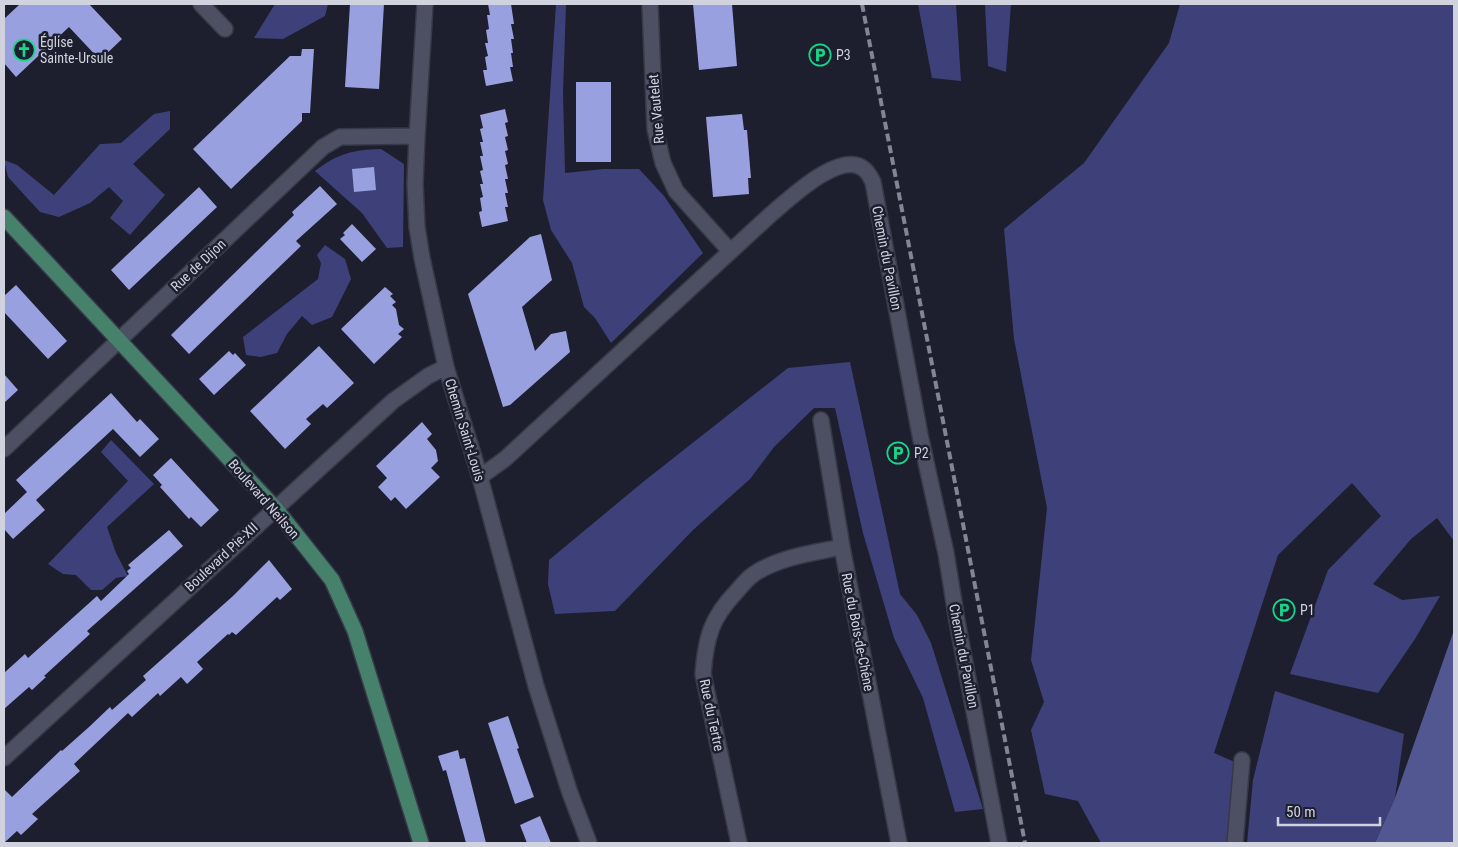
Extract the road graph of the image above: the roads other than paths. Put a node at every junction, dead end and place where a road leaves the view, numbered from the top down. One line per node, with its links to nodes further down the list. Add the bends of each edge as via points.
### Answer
1 (201, 4): 4 (street)
2 (425, 4): 5 (street, Chemin Saint-Louis)
3 (650, 4): 7 (street, Rue Vautelet, via 655,129 663,163 676,191)
4 (226, 29)
5 (417, 136): 8 (street, Rue de Dijon, via 340,137 324,147); 9 (street, Chemin Saint-Louis, via 417,227)
6 (4, 218): 8 (main road, Boulevard Neilson)
7 (730, 251): 12 (street, Chemin du Pavillon, via 505,459); 21 (street, Chemin du Pavillon, via 791,198 833,168 856,165 865,169 873,182)
8 (118, 341): 11 (street, Rue de Dijon); 13 (main road, Boulevard Neilson)
9 (446, 367): 12 (street, Chemin Saint-Louis); 13 (street, Boulevard Pie-XII, via 394,401)
10 (820, 420): 14 (street, Rue du Bois-de-Chêne)
11 (4, 449)
12 (480, 477): 18 (street, Chemin Saint-Louis, via 536,686)
13 (275, 508): 15 (street, Boulevard Pie-XII); 17 (main road, Boulevard Neilson, via 332,580 355,631)
14 (842, 547): 19 (street, Rue du Tertre, via 785,560 753,574 714,620 706,646 703,674); 20 (street, Rue du Bois-de-Chêne)
15 (4, 758)
16 (1242, 760): 22 (street)
17 (421, 843)
18 (589, 843)
19 (739, 843)
20 (899, 843)
21 (1000, 843)
22 (1235, 843)

